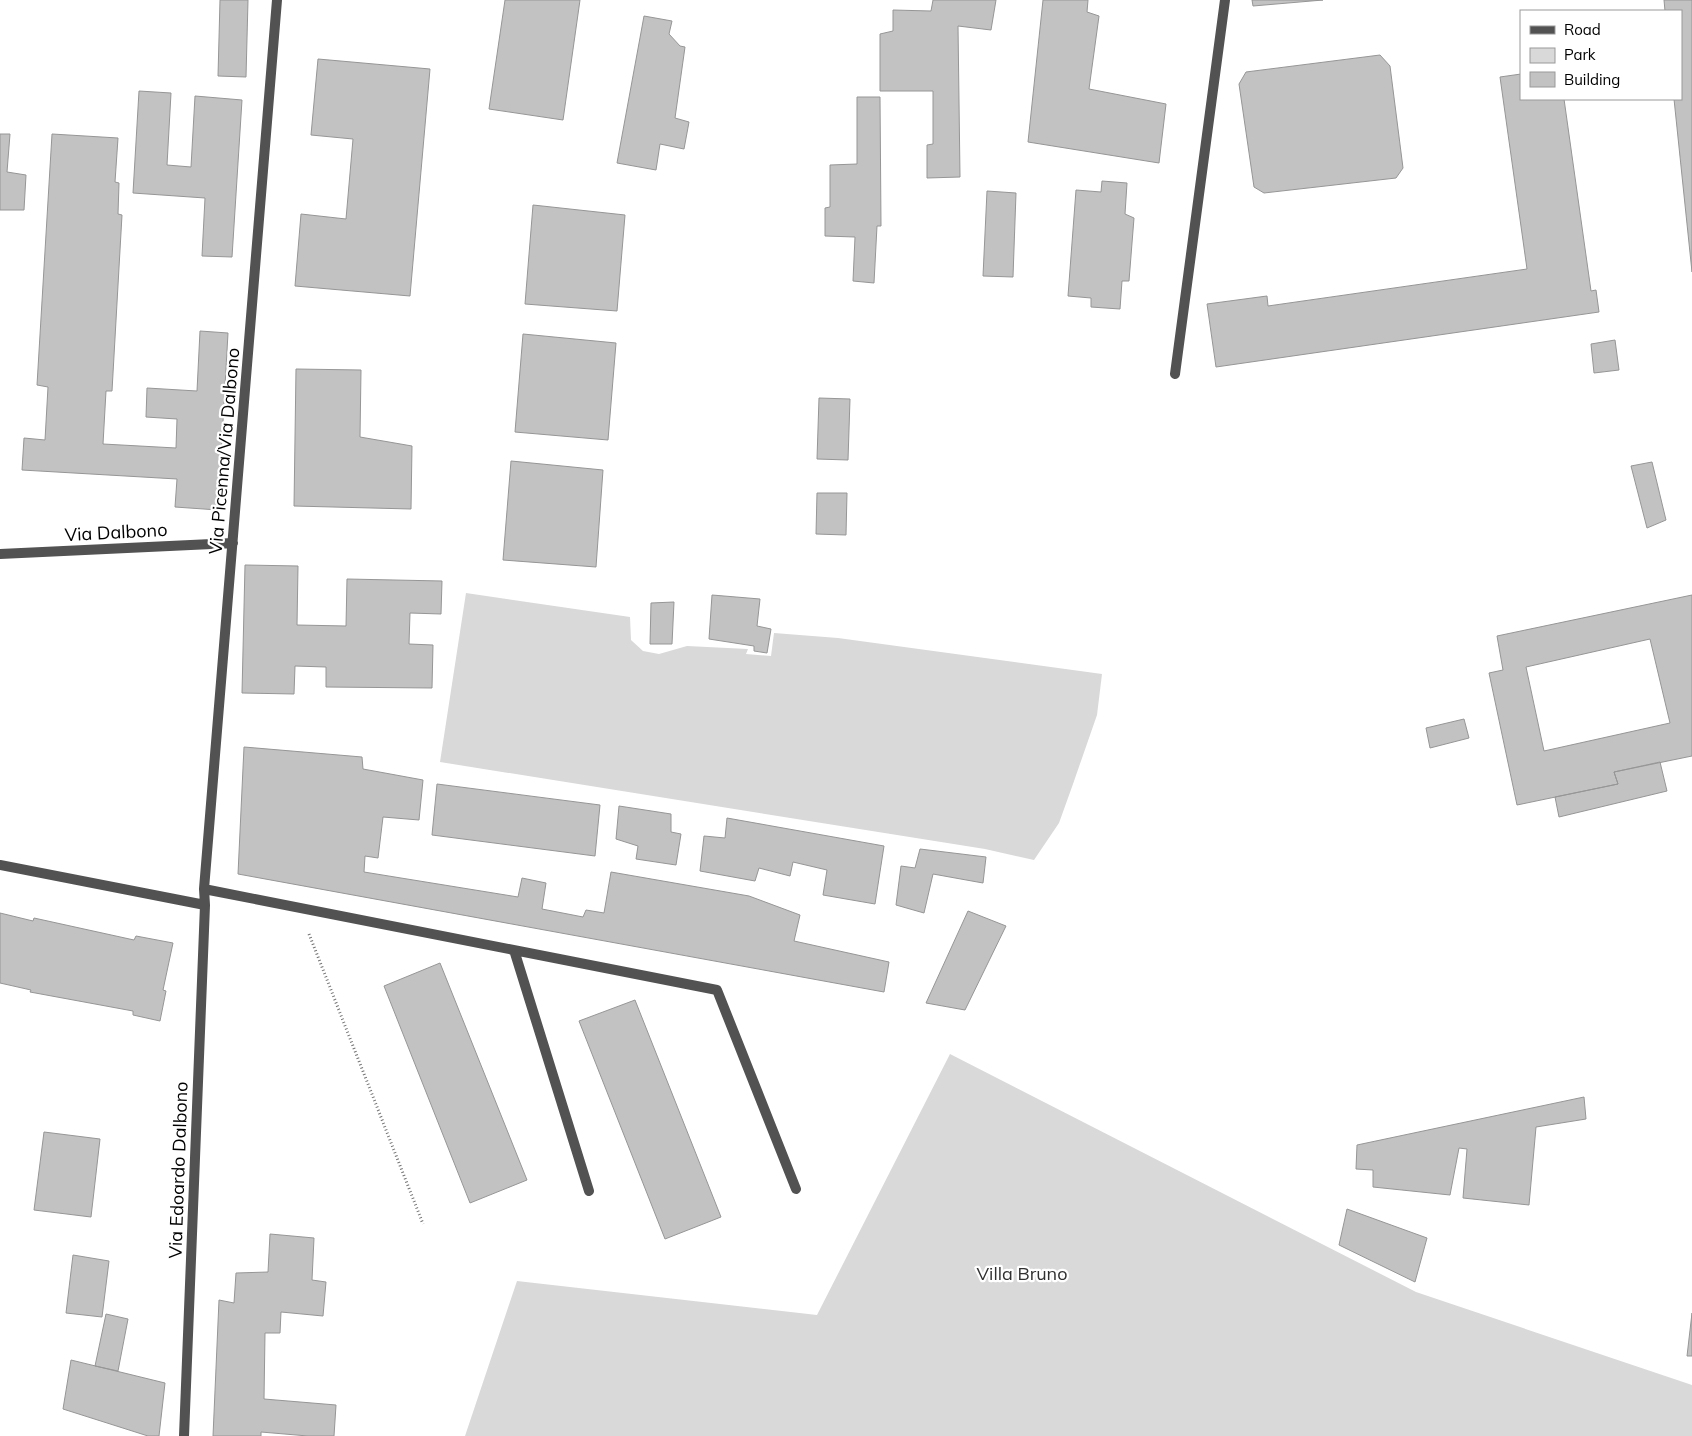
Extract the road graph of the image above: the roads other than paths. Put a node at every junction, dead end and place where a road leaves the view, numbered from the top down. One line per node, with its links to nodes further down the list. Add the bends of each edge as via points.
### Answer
1 (277, 0): 4 (street, Via Picenna/Via Dalbono)
2 (1225, 0): 3 (street)
3 (1175, 374)
4 (233, 543): 5 (street, Via Dalbono); 7 (street, Via Picenna/Via Dalbono)
5 (0, 554)
6 (0, 865): 8 (street)
7 (204, 889): 8 (street, Via Picenna/Via Dalbono); 9 (street)
8 (205, 905): 12 (street, Via Edoardo Dalbono)
9 (514, 950): 10 (street, via 717,990); 11 (street)
10 (796, 1189)
11 (588, 1191)
12 (184, 1436)

